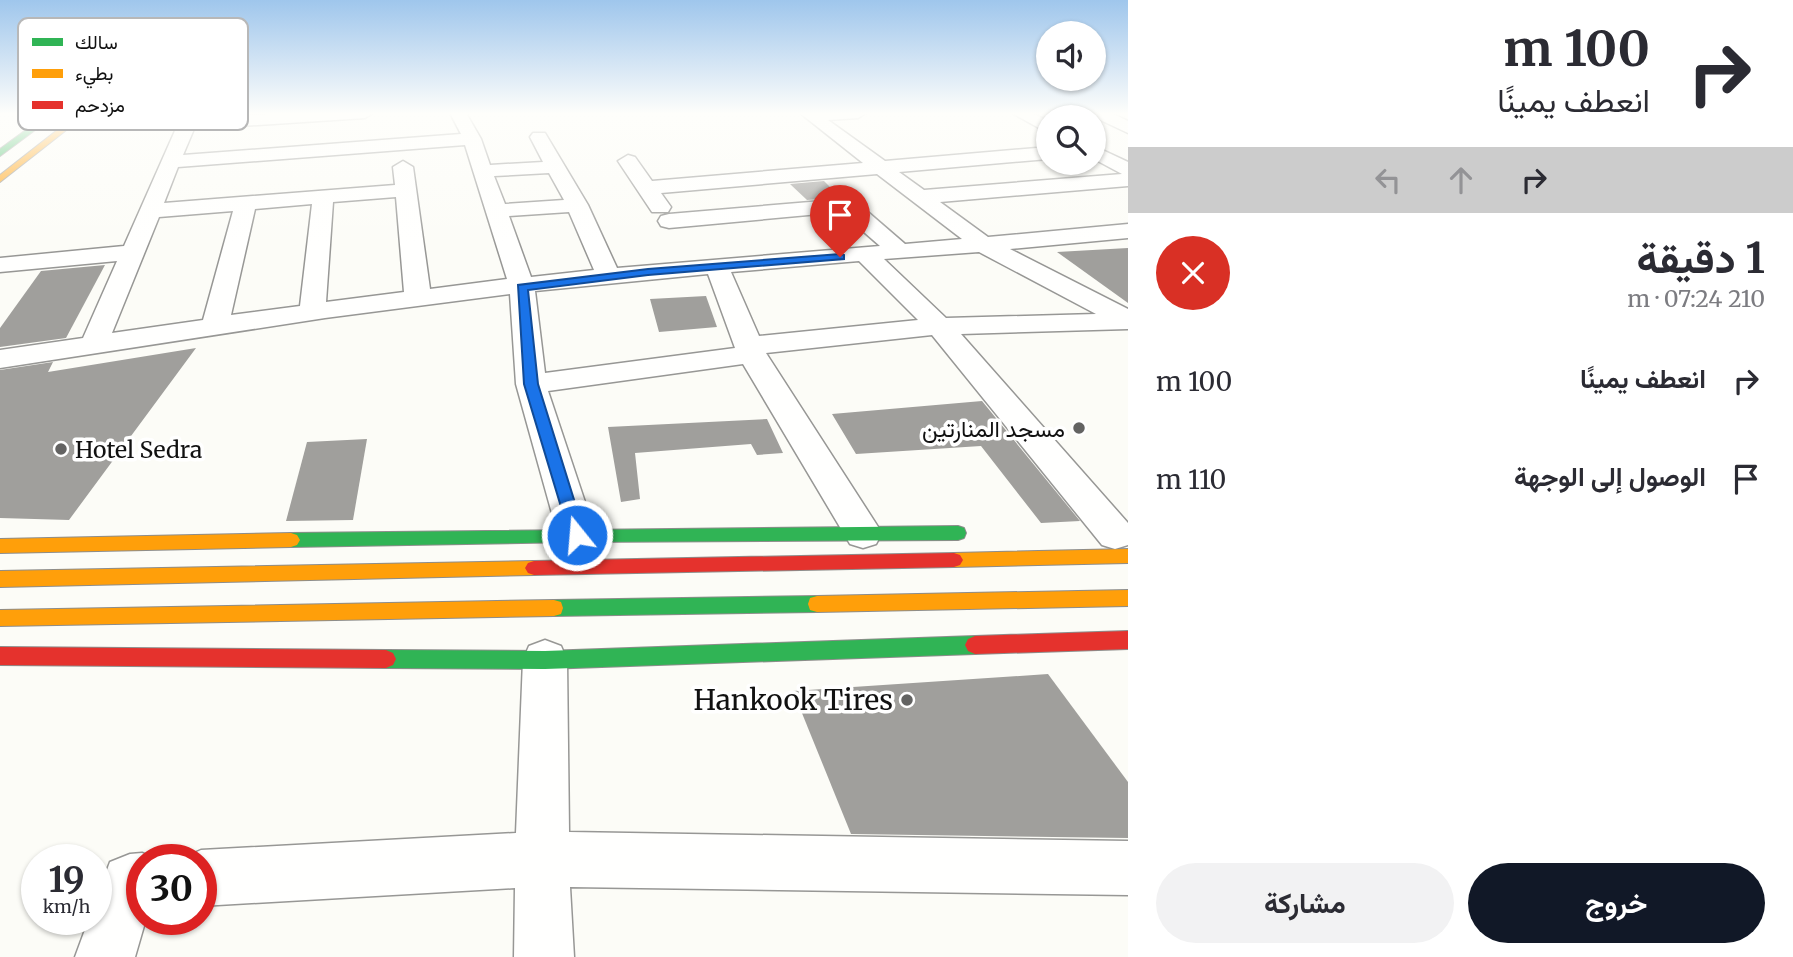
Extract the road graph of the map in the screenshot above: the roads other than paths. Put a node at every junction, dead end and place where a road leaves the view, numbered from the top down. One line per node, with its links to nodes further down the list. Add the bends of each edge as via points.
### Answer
1 (27, 158): 16 (main road)
2 (172, 158): 11 (street)
3 (225, 158): 11 (street)
4 (402, 158): 19 (street)
5 (478, 158): 15 (street)
6 (550, 158): 12 (street)
7 (868, 158): 13 (street)
8 (987, 158): 13 (street)
9 (1106, 158): 14 (street)
10 (628, 161): 18 (street)
11 (170, 162): 24 (street)
12 (555, 166): 15 (street); 23 (street)
13 (879, 166): 18 (street); 21 (street)
14 (1128, 170)
15 (483, 171): 25 (street)
16 (2, 177)
17 (1128, 180): 21 (street)
18 (646, 188): 27 (street)
19 (406, 190): 20 (street); 39 (street)
20 (323, 197): 22 (street); 40 (street)
21 (919, 197): 30 (street)
22 (246, 203): 24 (street); 42 (street)
23 (577, 205): 25 (street); 36 (street)
24 (150, 211): 31 (street)
25 (496, 211): 37 (street)
26 (774, 211): 27 (street); 29 (street); 32 (street, via 846,205)
27 (669, 221): 34 (street)
28 (1128, 230): 30 (street)
29 (801, 243): 33 (street); 34 (street)
30 (985, 245): 32 (street); 41 (street)
31 (133, 252): 35 (street); 44 (street)
32 (901, 252): 33 (street)
33 (866, 255): 43 (street)
34 (697, 256): 36 (street); 45 (street)
35 (8, 264): 38 (street)
36 (608, 277): 37 (street)
37 (522, 287): 39 (street); 47 (street)
38 (0, 288)
39 (418, 299): 40 (street)
40 (312, 313): 42 (street)
41 (1128, 320): 43 (street)
42 (215, 326): 44 (street)
43 (939, 326): 45 (street); 51 (street)
44 (94, 344): 46 (street)
45 (751, 350): 47 (street); 48 (street)
46 (0, 359)
47 (531, 384): 50 (street)
48 (863, 533): 49 (main road); 50 (main road)
49 (970, 533)
50 (577, 535): 52 (main road)
51 (1115, 539): 53 (main road)
52 (0, 546)
53 (0, 579)
54 (1128, 598): 55 (main road)
55 (0, 618)
56 (1128, 639): 58 (main road)
57 (0, 656): 58 (main road)
58 (545, 660): 59 (street)
59 (542, 859): 60 (street); 61 (street); 64 (street)
60 (1128, 868)
61 (217, 877)
62 (126, 894): 63 (street)
63 (105, 957)
64 (544, 957)

